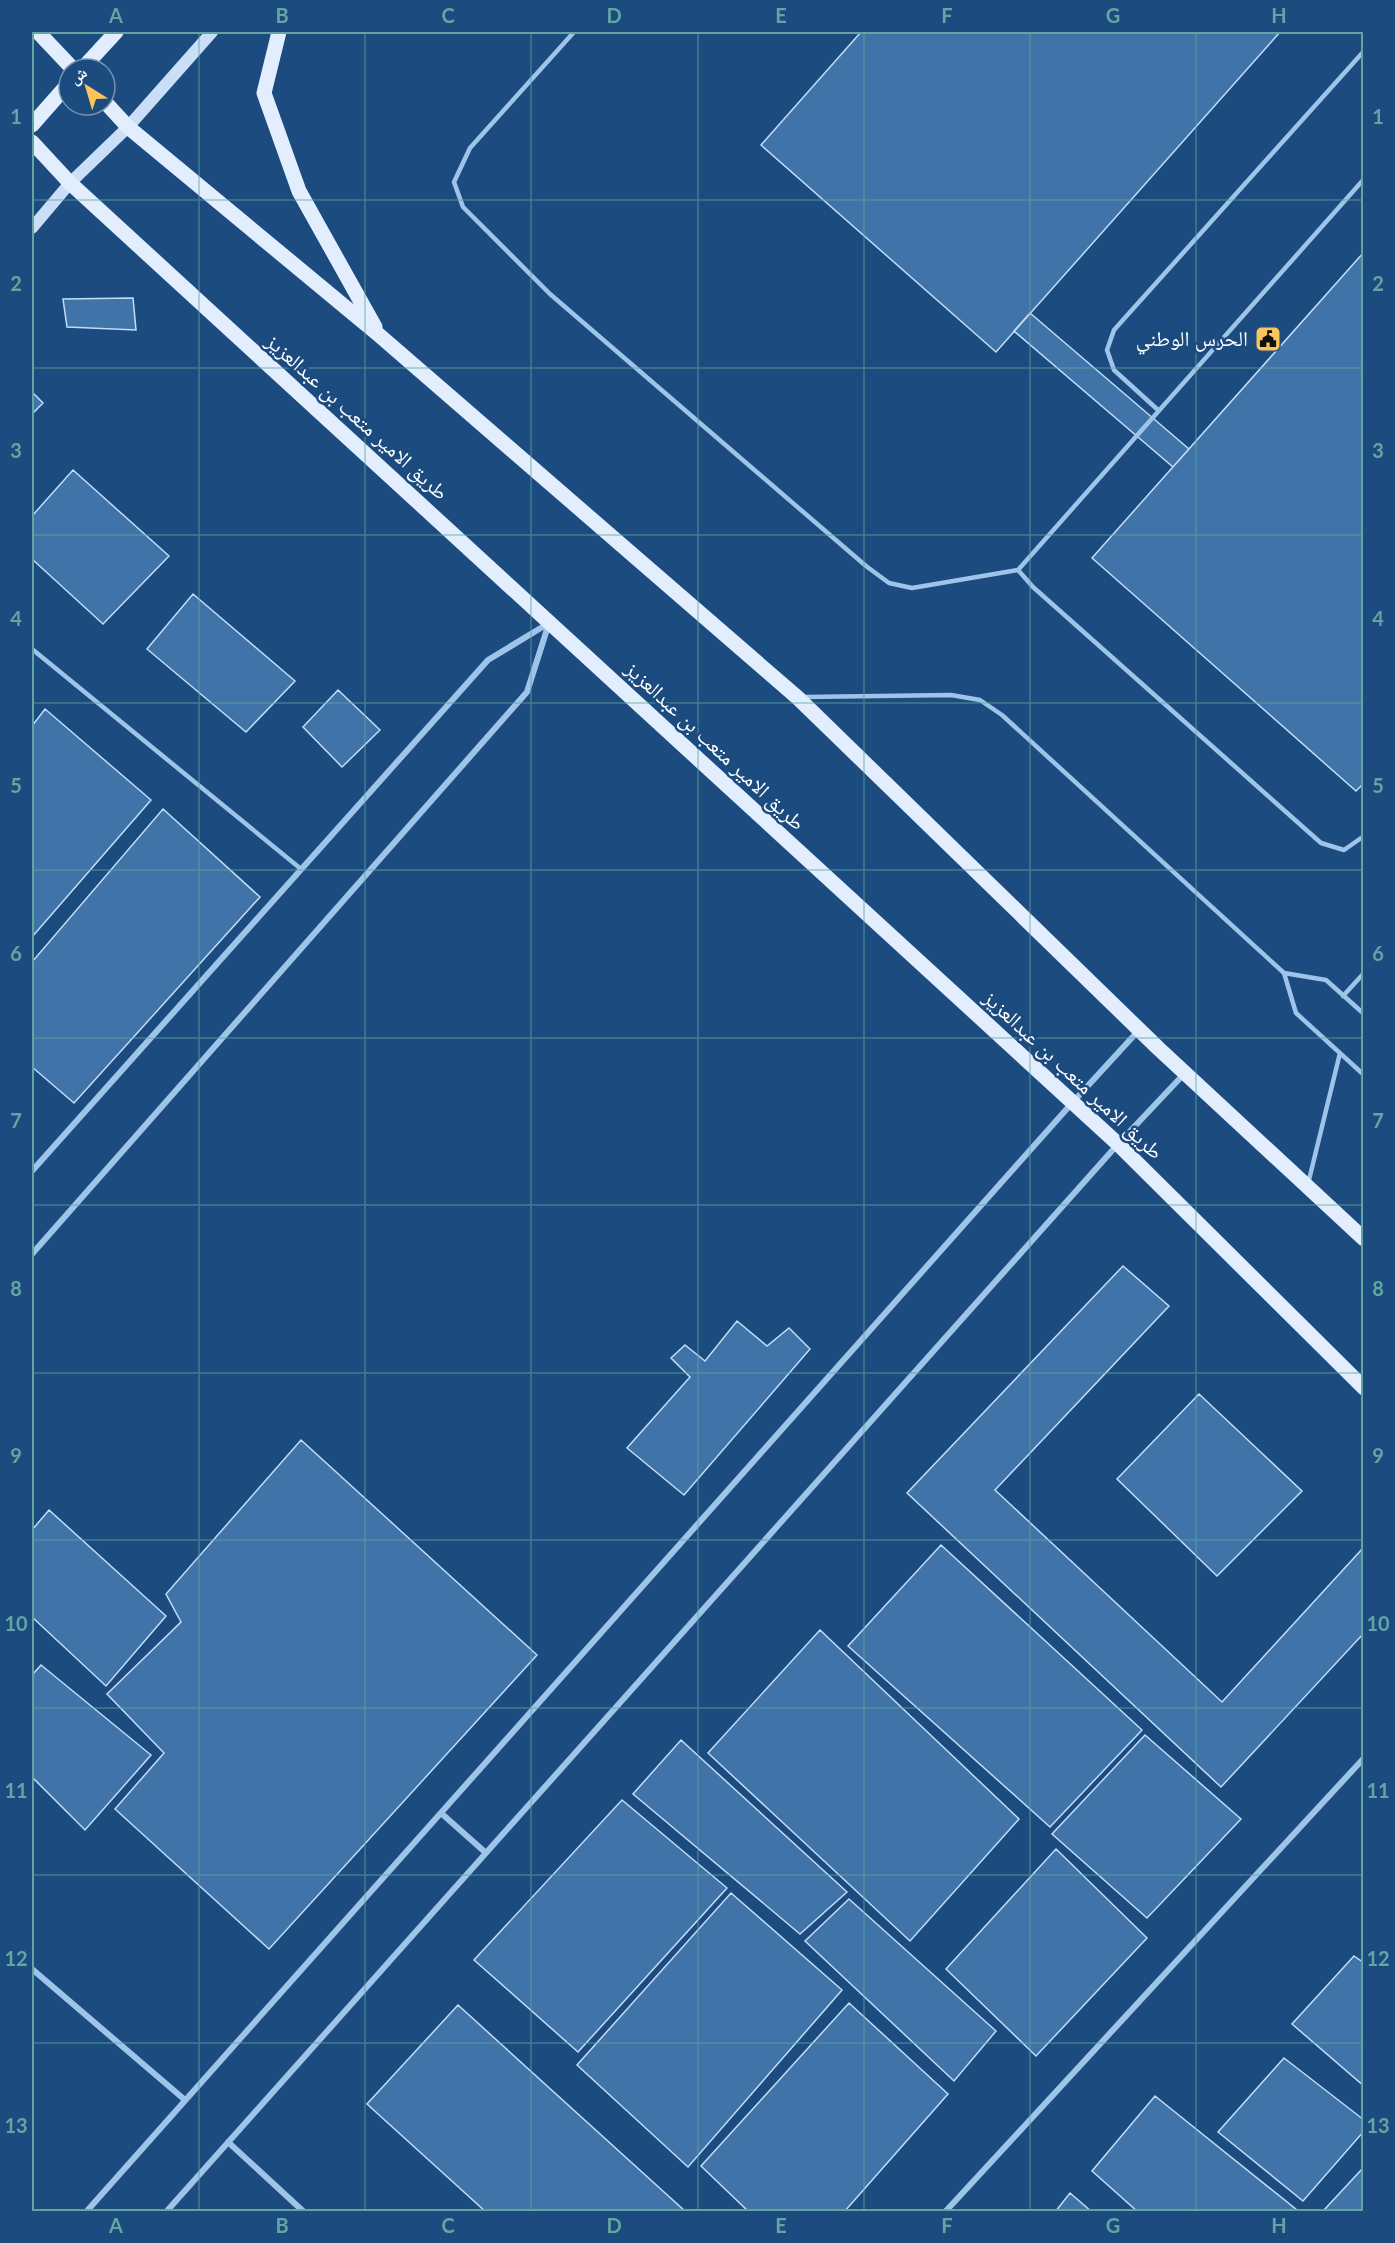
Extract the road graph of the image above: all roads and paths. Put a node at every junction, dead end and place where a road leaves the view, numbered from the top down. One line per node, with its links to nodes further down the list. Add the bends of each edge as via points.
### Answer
1 (38, 32): 7 (main road)
2 (116, 32): 8 (main road)
3 (212, 32): 12 (street)
4 (279, 32): 17 (main road, via 264,93 299,191)
5 (574, 32): 19 (lane, via 470,148 454,182 463,207 549,294 889,583 912,588)
6 (1364, 51): 18 (lane, via 1114,330 1107,350 1114,370)
7 (62, 57)
8 (93, 57)
9 (57, 97): 11 (main road)
10 (117, 115): 12 (main road)
11 (32, 125)
12 (128, 127): 15 (street); 17 (main road)
13 (32, 142): 15 (main road, طريق الامير متعب بن عبدالعزيز)
14 (1364, 179): 18 (lane)
15 (70, 183): 16 (street); 20 (main road, طريق الامير متعب بن عبدالعزيز)
16 (32, 228)
17 (379, 335): 22 (main road)
18 (1158, 410): 19 (lane)
19 (1018, 570): 23 (lane, via 1321,843 1344,850)
20 (550, 622): 24 (street, via 488,660); 33 (main road, طريق الامير متعب بن عبدالعزيز); 38 (street, via 527,692)
21 (32, 649): 24 (lane)
22 (798, 698): 25 (lane, via 951,695 980,700 1002,715); 29 (main road)
23 (1364, 836)
24 (301, 869): 35 (street)
25 (1284, 973): 27 (lane, via 1326,980); 30 (lane, via 1296,1013)
26 (1364, 973): 27 (lane)
27 (1343, 996): 28 (lane)
28 (1364, 1014)
29 (1139, 1029): 31 (main road); 33 (street)
30 (1340, 1053): 32 (lane); 36 (lane)
31 (1185, 1073): 34 (street); 36 (main road)
32 (1364, 1075)
33 (1072, 1102): 34 (main road, طريق الامير متعب بن عبدالعزيز); 41 (street)
34 (1118, 1144): 39 (main road, طريق الامير متعب بن عبدالعزيز); 42 (street)
35 (32, 1171)
36 (1308, 1187): 37 (main road)
37 (1364, 1239)
38 (32, 1254)
39 (1364, 1388)
40 (1364, 1758): 49 (street)
41 (441, 1813): 42 (street); 44 (street)
42 (486, 1853): 45 (street)
43 (32, 1969): 44 (street)
44 (185, 2100): 46 (street)
45 (228, 2142): 47 (street); 48 (street)
46 (87, 2211)
47 (166, 2211)
48 (304, 2211)
49 (945, 2211)

